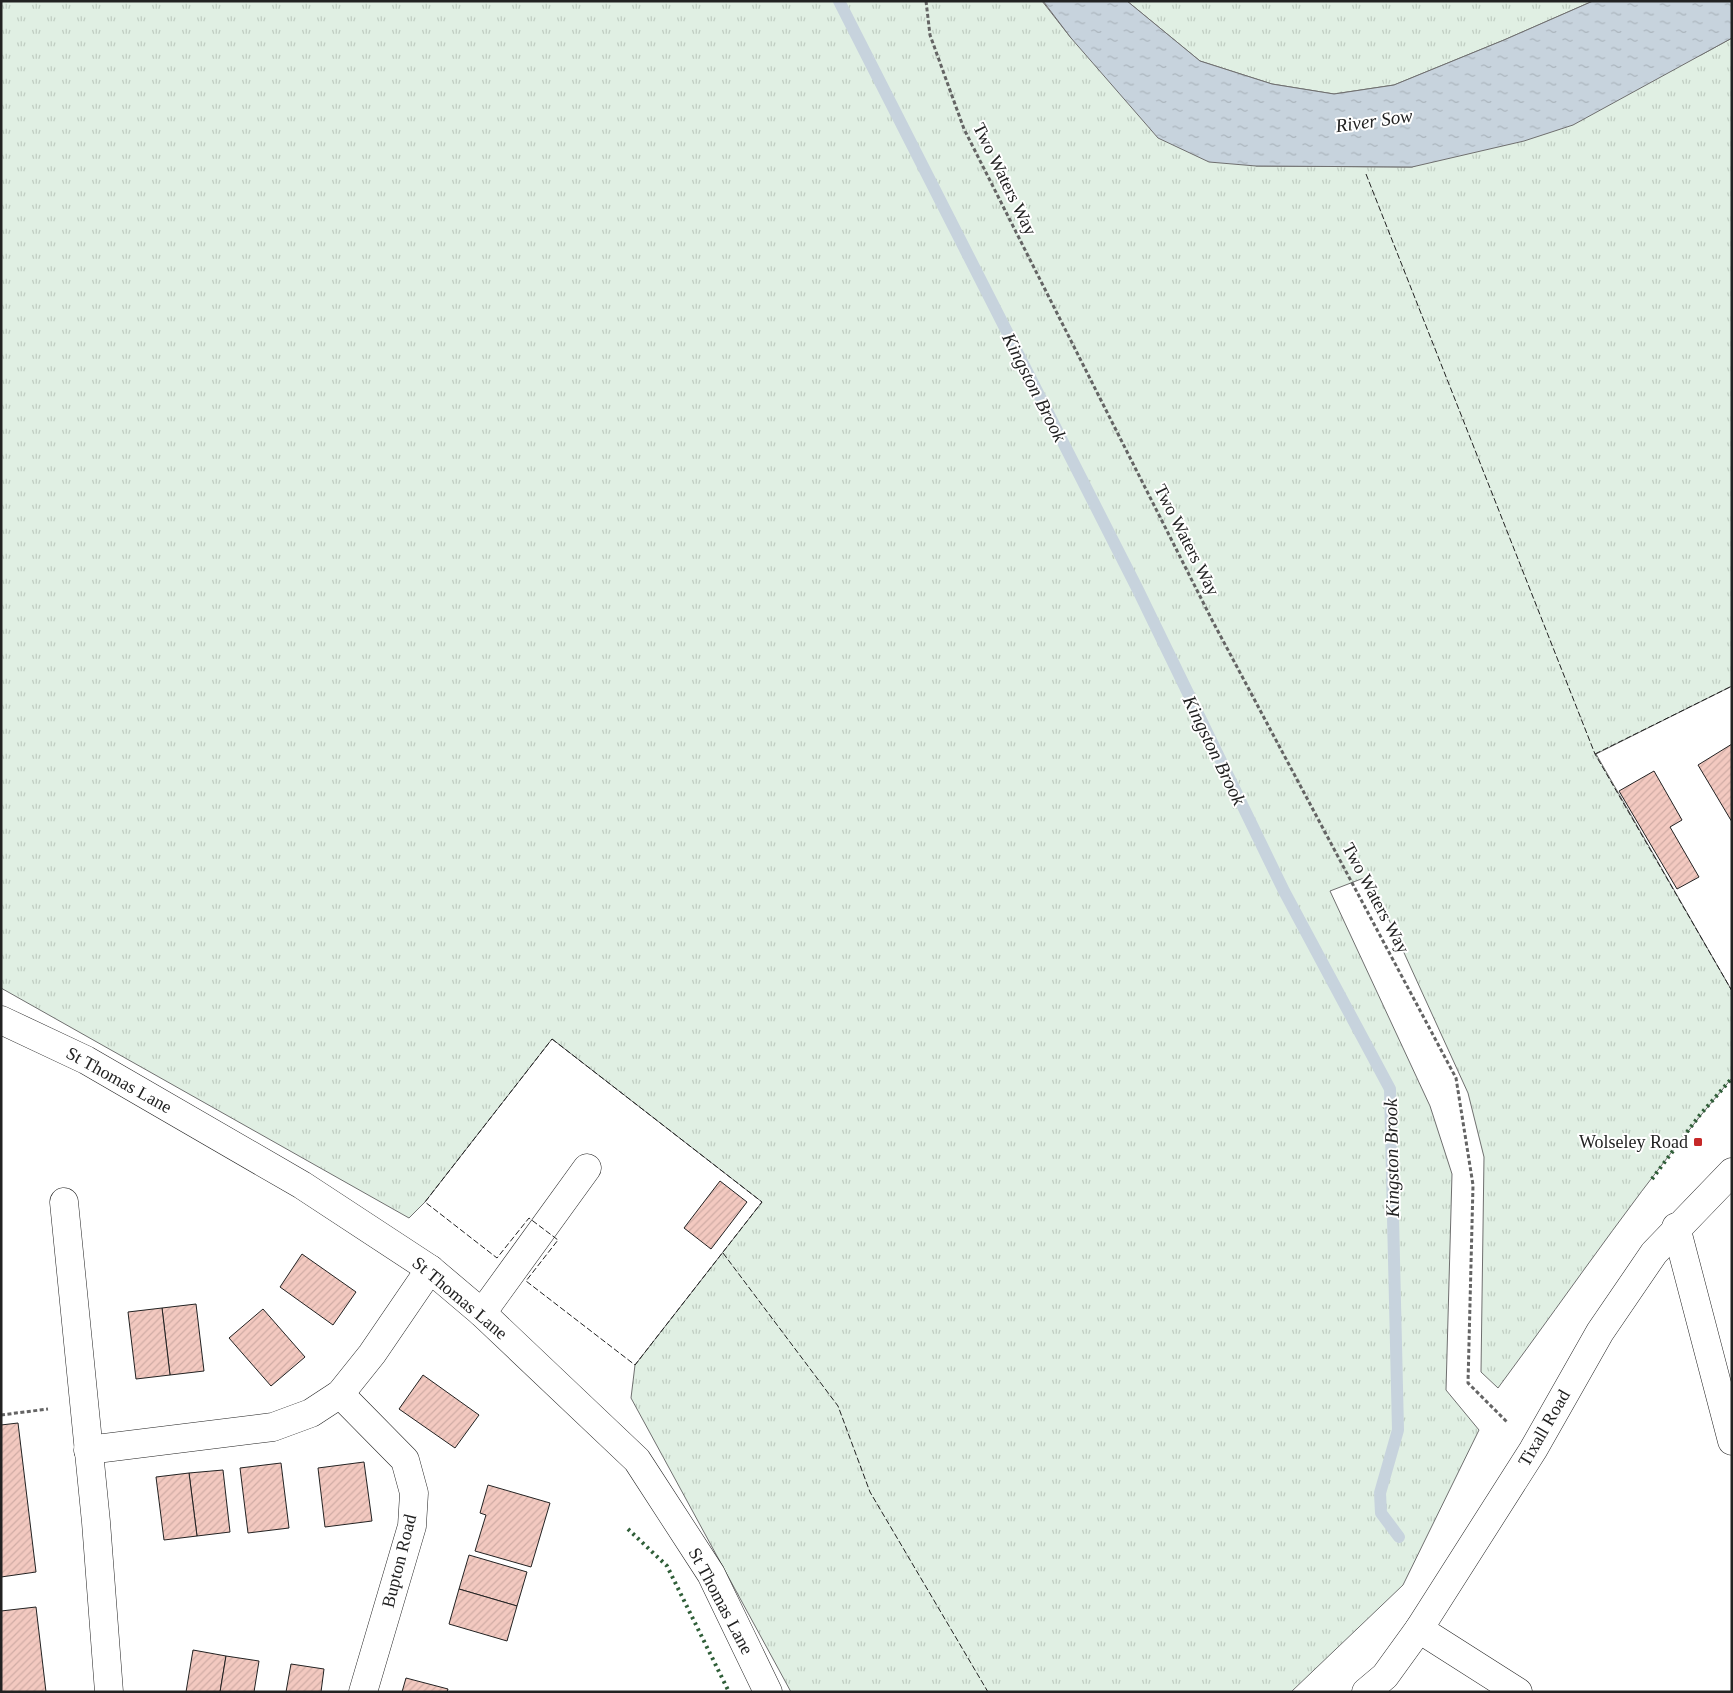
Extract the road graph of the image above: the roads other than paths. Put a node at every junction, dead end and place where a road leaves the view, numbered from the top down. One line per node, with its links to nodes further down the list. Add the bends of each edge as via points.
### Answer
1 (1, 1020): 6 (street, St Thomas Lane, via 95,1065 302,1185)
2 (587, 1168): 7 (street)
3 (1732, 1172): 5 (street, Tixall Road)
4 (64, 1202): 10 (street)
5 (1676, 1227): 9 (street); 11 (street, Tixall Road, via 1654,1253 1600,1332 1533,1450)
6 (430, 1268): 7 (street, St Thomas Lane); 8 (street, via 372,1354)
7 (482, 1313): 14 (street, St Thomas Lane, via 637,1460 711,1574)
8 (340, 1394): 10 (street, via 311,1413 273,1427); 13 (street, Bupton Road, via 404,1460 414,1493 412,1526)
9 (1732, 1441)
10 (88, 1450): 12 (street)
11 (1419, 1629): 15 (street, Tixall Road, via 1385,1676); 16 (street)
12 (109, 1692)
13 (363, 1692)
14 (768, 1692)
15 (1366, 1692)
16 (1518, 1692)

